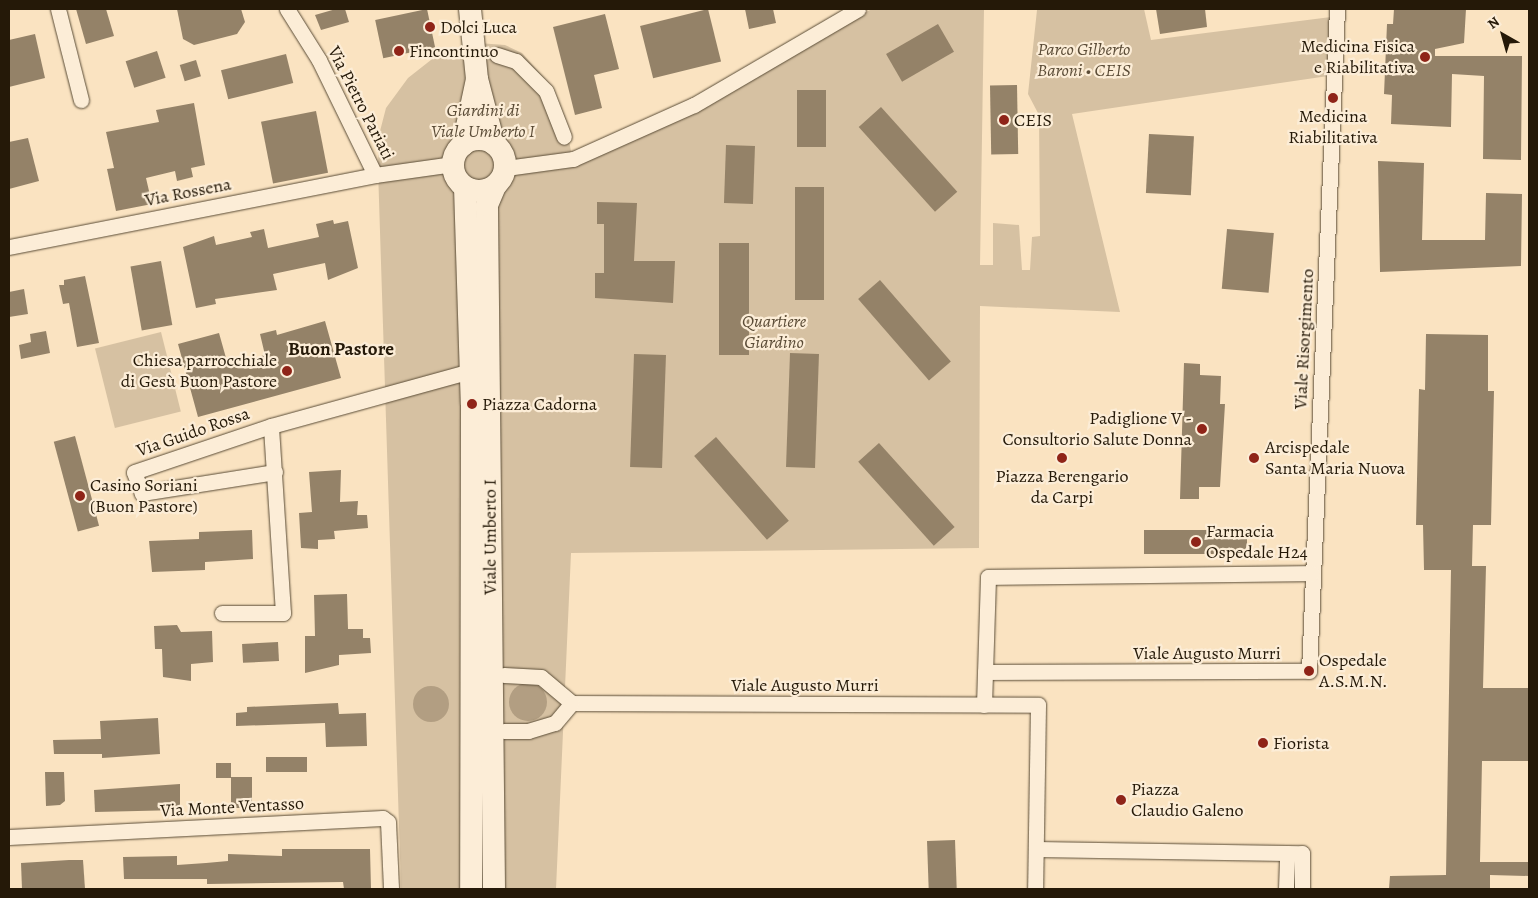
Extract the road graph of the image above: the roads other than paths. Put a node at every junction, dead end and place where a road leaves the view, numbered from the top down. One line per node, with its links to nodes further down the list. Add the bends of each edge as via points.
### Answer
1 (58, 9): 8 (street)
2 (287, 9): 12 (street, Via Pietro Pariati, via 319,60)
3 (470, 9): 7 (main road)
4 (855, 9): 13 (street, via 694,105 573,158)
5 (1337, 9): 19 (street, Viale Risorgimento)
6 (497, 55): 9 (street, via 516,61 546,91)
7 (477, 79): 10 (main road); 11 (main road)
8 (81, 100)
9 (564, 137)
10 (494, 144): 11 (main road, via 478,139); 13 (main road)
11 (458, 154): 12 (street, Via Pietro Pariati); 14 (main road)
12 (376, 175): 15 (street, Via Rossena)
13 (500, 177): 14 (main road, via 480,192); 32 (main road, Viale Umberto I, via 487,205)
14 (466, 187): 16 (main road, Viale Umberto I)
15 (9, 247)
16 (472, 371): 17 (street, Via Guido Rossa); 31 (main road, Viale Umberto I)
17 (271, 426): 18 (street, Via Guido Rossa); 18 (street, Via Guido Rossa, via 134,472 142,493)
18 (275, 472): 20 (street, Via Guido Rossa, via 283,613)
19 (1312, 573): 21 (street, Viale Risorgimento); 22 (street, via 988,576)
20 (222, 613)
21 (1309, 671): 22 (street, Viale Augusto Murri)
22 (985, 672): 25 (street)
23 (504, 675): 24 (street, via 541,677)
24 (572, 703): 25 (street, Viale Augusto Murri); 26 (street, via 555,723 528,731)
25 (984, 705): 28 (street, Viale Augusto Murri, via 1038,705)
26 (504, 731)
27 (9, 837): 30 (street, Via Monte Ventasso, via 383,818 388,822)
28 (1036, 849): 29 (street); 33 (street)
29 (1295, 853): 34 (street); 35 (street)
30 (391, 889)
31 (471, 889)
32 (494, 889)
33 (1035, 889)
34 (1286, 889)
35 (1302, 889)

